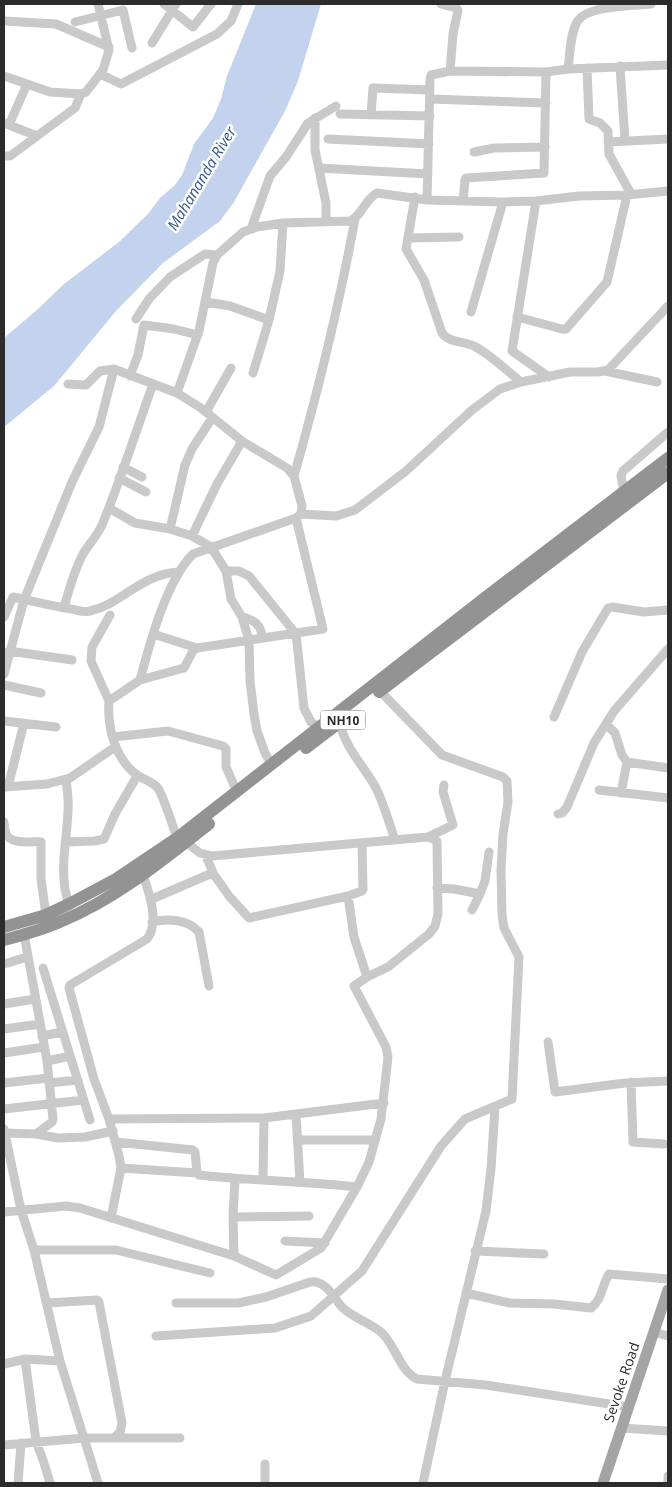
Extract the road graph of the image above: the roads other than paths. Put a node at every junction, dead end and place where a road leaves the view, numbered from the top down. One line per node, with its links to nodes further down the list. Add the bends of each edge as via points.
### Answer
1 (98, 4): 8 (street)
2 (211, 4): 6 (street, via 194,27)
3 (238, 4): 20 (street, via 231,21 217,34 121,84)
4 (441, 4): 18 (street, via 458,10)
5 (651, 4): 7 (street)
6 (171, 6): 11 (street)
7 (596, 6): 16 (street, via 577,21)
8 (102, 16): 10 (street); 12 (street); 13 (street, via 124,10)
9 (4, 22): 12 (street, via 58,25)
10 (75, 22)
11 (152, 43)
12 (109, 47): 20 (street)
13 (132, 48)
14 (668, 65): 15 (street)
15 (620, 66): 17 (street); 33 (street)
16 (568, 68): 17 (street); 19 (street)
17 (588, 68): 34 (street, via 589,119 607,130)
18 (450, 71): 19 (street); 24 (street, via 431,75)
19 (546, 72): 25 (street)
20 (100, 74): 23 (street, via 91,88)
21 (4, 76): 22 (street)
22 (26, 84): 23 (street, via 50,92); 29 (street)
23 (82, 94): 30 (street, via 75,108)
24 (430, 94): 25 (street); 26 (street, via 373,88); 27 (street)
25 (546, 103): 36 (street)
26 (371, 115): 27 (street); 28 (street, via 338,110)
27 (430, 116): 35 (street)
28 (314, 118): 39 (street, via 314,148); 51 (street, via 270,176)
29 (6, 124): 30 (street)
30 (37, 136): 38 (street, via 10,156)
31 (328, 139): 35 (street)
32 (668, 139): 33 (street)
33 (625, 141): 34 (street)
34 (608, 142): 42 (street, via 609,155)
35 (429, 144): 40 (street)
36 (545, 147): 37 (street, via 494,148); 45 (street, via 543,174 466,178)
37 (474, 152)
38 (4, 156)
39 (319, 168): 40 (street); 49 (street, via 326,201)
40 (428, 174): 44 (street)
41 (668, 191): 42 (street)
42 (629, 195): 46 (street); 58 (street, via 607,282 575,320 562,329)
43 (416, 197): 44 (street); 48 (street, via 376,193); 53 (street)
44 (427, 200): 45 (street)
45 (463, 201): 47 (street)
46 (536, 201): 47 (street); 58 (street)
47 (503, 202): 57 (street)
48 (355, 219): 49 (street); 79 (street, via 316,396)
49 (326, 221): 50 (street)
50 (283, 222): 51 (street); 60 (street, via 280,271)
51 (251, 229): 54 (street)
52 (459, 237): 53 (street)
53 (408, 238): 68 (street, via 407,252 424,280 444,336 473,346)
54 (217, 255): 55 (street); 59 (street, via 206,254 170,277)
55 (206, 302): 60 (street, via 230,306); 61 (street)
56 (668, 306): 64 (street)
57 (471, 312)
58 (517, 317): 67 (street, via 512,351)
59 (136, 319)
60 (269, 320): 65 (street)
61 (198, 335): 66 (street, via 144,325); 72 (street)
62 (230, 368): 73 (street)
63 (114, 369): 66 (street); 70 (street, via 100,371 86,385); 91 (street, via 99,427 72,482)
64 (605, 371): 67 (street, via 570,372); 69 (street)
65 (253, 373)
66 (130, 376): 71 (street)
67 (548, 377): 68 (street)
68 (521, 382): 85 (street, via 486,398 406,471 355,510 336,516)
69 (657, 382)
70 (68, 384)
71 (153, 384): 72 (street); 77 (street)
72 (177, 393): 73 (street)
73 (209, 415): 75 (street); 86 (street, via 185,465)
74 (668, 432): 82 (street, via 623,471)
75 (242, 441): 79 (street, via 287,468); 87 (street)
76 (668, 458): 82 (highway)
77 (123, 467): 80 (street); 81 (street)
78 (668, 473): 108 (highway, NH10)
79 (294, 476): 85 (street, via 302,506)
80 (142, 477)
81 (119, 478): 83 (street); 84 (street)
82 (624, 491): 117 (highway, via 347,707)
83 (146, 492)
84 (108, 508): 86 (street, via 135,523); 92 (street, via 98,533 78,563)
85 (298, 516): 88 (street); 98 (street, via 324,627)
86 (170, 529): 87 (street)
87 (192, 536): 88 (street)
88 (211, 547): 89 (street); 90 (street, via 193,554)
89 (226, 571): 96 (street, via 231,599); 98 (street, via 239,571 249,576)
90 (178, 572): 92 (street, via 154,577 92,611); 97 (street)
91 (24, 600): 92 (street); 95 (street, via 13,598); 103 (street)
92 (64, 608)
93 (668, 610): 111 (street, via 644,612 608,608 582,652)
94 (110, 615): 110 (street, via 92,647 91,661)
95 (4, 617)
96 (242, 617): 99 (street, via 255,622 262,631); 100 (street)
97 (153, 634): 101 (street); 106 (street)
98 (296, 634): 99 (street); 117 (street, via 304,708 310,722)
99 (262, 638): 100 (street)
100 (249, 640): 101 (street); 120 (street, via 256,730)
101 (197, 648): 106 (street, via 184,668)
102 (668, 649): 115 (street)
103 (9, 651): 104 (street); 105 (street)
104 (72, 660)
105 (4, 674)
106 (140, 680): 110 (street)
107 (4, 685): 109 (street)
108 (380, 691): 113 (highway, NH10); 177 (street, via 442,755 507,781 501,870 502,915 504,928 519,954 517,1013 512,1099)
109 (41, 693)
110 (109, 702): 118 (street)
111 (554, 717)
112 (4, 721): 114 (street)
113 (340, 722): 117 (highway, NH10); 135 (street, via 347,743 380,798)
114 (24, 723): 116 (street); 125 (street)
115 (606, 724): 119 (street, via 615,734); 130 (street, via 594,743 567,807)
116 (56, 727)
117 (322, 730): 120 (highway); 134 (highway, NH10)
118 (114, 742): 122 (street, via 125,765); 123 (street); 127 (street, via 168,731 223,746 226,748 226,767)
119 (628, 762): 121 (street); 128 (street)
120 (272, 765): 127 (highway)
121 (668, 768)
122 (138, 776): 134 (street, via 157,788); 136 (street, via 104,839)
123 (66, 780): 125 (street); 136 (street)
124 (444, 785): 133 (street, via 443,792 453,824)
125 (6, 787)
126 (599, 790): 128 (street)
127 (237, 792): 134 (highway)
128 (621, 793): 129 (street)
129 (668, 798)
130 (558, 814)
131 (4, 822): 132 (street)
132 (5, 834): 148 (street, via 17,841 42,842 41,880)
133 (428, 837): 135 (street); 142 (street, via 437,841)
134 (182, 840): 139 (street); 140 (highway, NH10); 146 (highway)
135 (395, 840): 137 (street)
136 (66, 842): 146 (street, via 65,885)
137 (362, 843): 139 (street); 144 (street, via 363,889)
138 (489, 852): 143 (street)
139 (206, 856): 141 (street)
140 (143, 875): 145 (street); 151 (highway, NH10, via 98,904 61,922)
141 (214, 875): 144 (street, via 249,918); 145 (street, via 195,879)
142 (437, 888): 143 (street); 156 (street, via 438,914 429,934 388,967)
143 (480, 894): 147 (street)
144 (348, 896): 156 (street, via 354,937)
145 (152, 898): 149 (street)
146 (69, 904): 148 (highway)
147 (472, 910)
148 (46, 914): 150 (highway)
149 (152, 922): 157 (street, via 171,919 196,929); 181 (street, via 152,931 147,939 69,988 94,1080)
150 (4, 927)
151 (24, 934): 152 (highway, NH10); 153 (street)
152 (4, 940)
153 (27, 957): 154 (street); 158 (street)
154 (4, 964)
155 (43, 968): 162 (street)
156 (367, 977): 175 (street, via 354,987 387,1052)
157 (209, 986)
158 (35, 999): 159 (street); 160 (street)
159 (4, 1004)
160 (40, 1024): 161 (street); 163 (street)
161 (4, 1029)
162 (62, 1032): 163 (street); 167 (street)
163 (42, 1036): 165 (street)
164 (548, 1042): 173 (street, via 555,1092)
165 (44, 1046): 166 (street); 168 (street)
166 (4, 1053)
167 (70, 1056): 168 (street); 170 (street)
168 (47, 1061): 169 (street)
169 (48, 1080): 170 (street); 172 (street); 176 (street)
170 (77, 1080): 174 (street)
171 (668, 1081): 173 (street)
172 (4, 1082)
173 (631, 1082): 189 (street, via 633,1142)
174 (83, 1100): 176 (street); 182 (street)
175 (384, 1103): 179 (street); 187 (street)
176 (50, 1104): 178 (street); 185 (street, via 52,1122)
177 (495, 1107): 204 (street, via 489,1189); 211 (street, via 465,1118 454,1130 370,1261)
178 (4, 1109)
179 (296, 1114): 180 (street); 186 (street)
180 (264, 1118): 181 (street); 193 (street)
181 (109, 1119): 184 (street)
182 (90, 1120)
183 (4, 1132): 185 (street); 196 (street)
184 (113, 1132): 185 (street, via 58,1138); 188 (street)
185 (36, 1134)
186 (298, 1140): 187 (street); 194 (street)
187 (375, 1140): 195 (street)
188 (116, 1142): 190 (street); 191 (street, via 193,1150)
189 (664, 1144)
190 (121, 1168): 191 (street); 200 (street)
191 (197, 1173): 192 (street)
192 (235, 1179): 193 (street); 199 (street)
193 (263, 1180): 194 (street)
194 (300, 1182): 195 (street)
195 (357, 1187): 202 (street)
196 (21, 1210): 197 (street); 200 (street, via 72,1207); 203 (street)
197 (4, 1212)
198 (309, 1216): 199 (street)
199 (233, 1217): 206 (street)
200 (111, 1218): 206 (street)
201 (285, 1241): 202 (street)
202 (325, 1243): 206 (street, via 320,1250 276,1275)
203 (34, 1250): 207 (street, via 116,1250); 212 (street)
204 (476, 1251): 205 (street); 210 (street)
205 (544, 1254)
206 (234, 1256)
207 (210, 1274)
208 (668, 1279): 210 (street, via 609,1274 600,1296 590,1308 510,1303)
209 (668, 1290): 215 (main road, Sevoke Road)
210 (466, 1293): 220 (street)
211 (334, 1296): 213 (street, via 321,1284 313,1282 239,1302); 216 (street, via 311,1316 276,1328); 220 (street, via 348,1312 382,1333 412,1376 420,1380)
212 (47, 1303): 218 (street); 225 (street, via 99,1302 122,1423)
213 (176, 1303)
214 (668, 1311): 215 (main road, Sevoke Road)
215 (661, 1334): 221 (main road, Sevoke Road); 222 (main road, Sevoke Road)
216 (156, 1336)
217 (25, 1359): 218 (street); 219 (street); 227 (street)
218 (60, 1361): 224 (street)
219 (4, 1364)
220 (445, 1381): 221 (street); 236 (street)
221 (629, 1407): 222 (main road, Sevoke Road)
222 (625, 1429): 223 (street); 237 (main road, Sevoke Road); 238 (main road, Sevoke Road)
223 (668, 1431)
224 (84, 1438): 225 (street); 227 (street); 234 (street)
225 (114, 1438): 226 (street)
226 (180, 1438)
227 (36, 1441): 228 (street); 233 (street)
228 (20, 1443): 229 (street); 232 (street)
229 (4, 1444)
230 (265, 1464): 235 (street)
231 (668, 1476): 239 (street)
232 (18, 1483)
233 (50, 1483)
234 (98, 1483)
235 (265, 1483)
236 (423, 1483)
237 (603, 1483)
238 (610, 1483)
239 (668, 1483)

